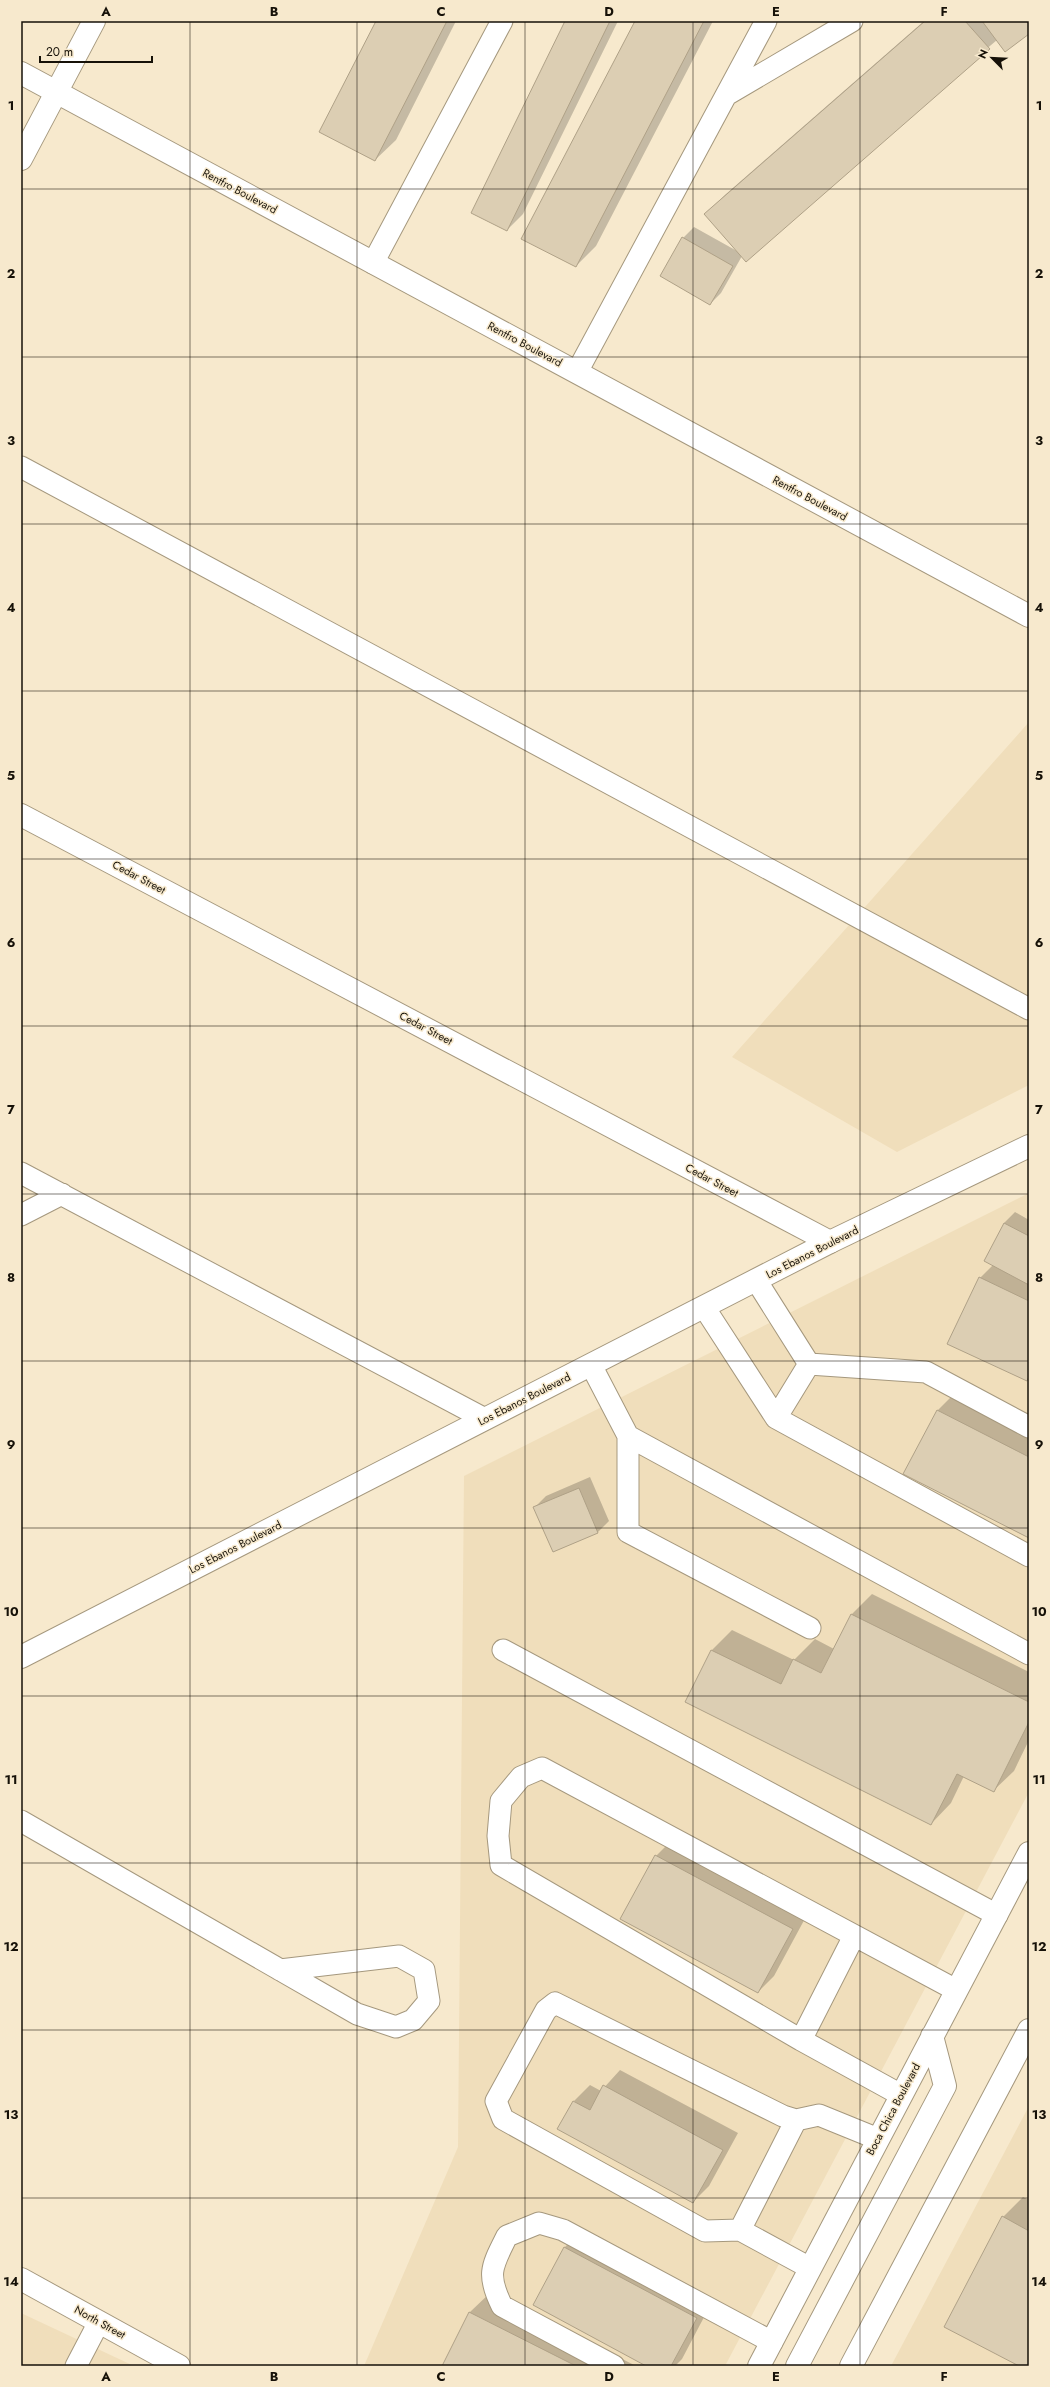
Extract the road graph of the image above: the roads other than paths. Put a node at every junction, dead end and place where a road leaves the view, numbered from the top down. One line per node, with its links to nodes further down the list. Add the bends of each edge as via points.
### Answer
1 (94, 21): 6 (street)
2 (502, 21): 9 (lane)
3 (766, 21): 7 (lane)
4 (852, 21): 7 (lane)
5 (21, 73): 6 (street, Rentfro Boulevard)
6 (56, 92): 8 (street); 9 (street, Rentfro Boulevard)
7 (728, 94): 10 (lane)
8 (21, 159)
9 (373, 262): 10 (street, Rentfro Boulevard)
10 (577, 372): 12 (street, Rentfro Boulevard)
11 (21, 467): 14 (lane)
12 (1029, 616)
13 (21, 815): 19 (street, Cedar Street)
14 (1029, 1010)
15 (1029, 1146): 19 (street, Los Ebanos Boulevard)
16 (21, 1172): 17 (lane)
17 (62, 1194): 18 (lane); 25 (lane)
18 (21, 1215)
19 (830, 1242): 20 (street, Los Ebanos Boulevard)
20 (756, 1280): 21 (street, Los Ebanos Boulevard); 22 (lane)
21 (704, 1307): 23 (street, Los Ebanos Boulevard); 24 (lane)
22 (809, 1364): 24 (lane); 26 (lane, via 926,1372)
23 (590, 1365): 25 (street, Los Ebanos Boulevard); 27 (lane)
24 (776, 1418): 28 (lane)
25 (485, 1419): 32 (street, Los Ebanos Boulevard)
26 (1029, 1427)
27 (628, 1436): 29 (lane, via 628,1532); 31 (lane)
28 (1029, 1556)
29 (810, 1628)
30 (503, 1650): 35 (lane)
31 (1028, 1651)
32 (21, 1657)
33 (21, 1821): 37 (lane)
34 (1029, 1854): 35 (street, Boca Chica Boulevard)
35 (997, 1915): 38 (street, Boca Chica Boulevard)
36 (854, 1936): 38 (lane); 41 (lane); 41 (lane, via 542,1768 521,1777 501,1801 498,1836 502,1865)
37 (280, 1970): 37 (lane, via 357,2014 396,2028 413,2020 429,2001 424,1970 399,1956)
38 (956, 1990): 40 (street, Boca Chica Boulevard)
39 (1029, 2030): 55 (street)
40 (932, 2036): 42 (street, Boca Chica Boulevard); 54 (street, via 945,2086)
41 (801, 2040): 42 (lane)
42 (901, 2095): 44 (street, Boca Chica Boulevard)
43 (796, 2120): 44 (lane, via 819,2115); 45 (lane); 45 (lane, via 783,2116 554,2003 546,2010 496,2101 503,2119 705,2231)
44 (878, 2139): 46 (street, Boca Chica Boulevard)
45 (740, 2230): 46 (lane)
46 (810, 2268): 49 (street, Boca Chica Boulevard)
47 (21, 2279): 48 (street, North Street)
48 (99, 2322): 50 (lane); 51 (street, North Street)
49 (772, 2342): 52 (lane, via 563,2230 539,2223 507,2236 492,2266 494,2290 502,2306); 53 (street, Boca Chica Boulevard)
50 (76, 2366)
51 (179, 2366)
52 (614, 2366)
53 (759, 2366)
54 (797, 2366)
55 (851, 2366)

